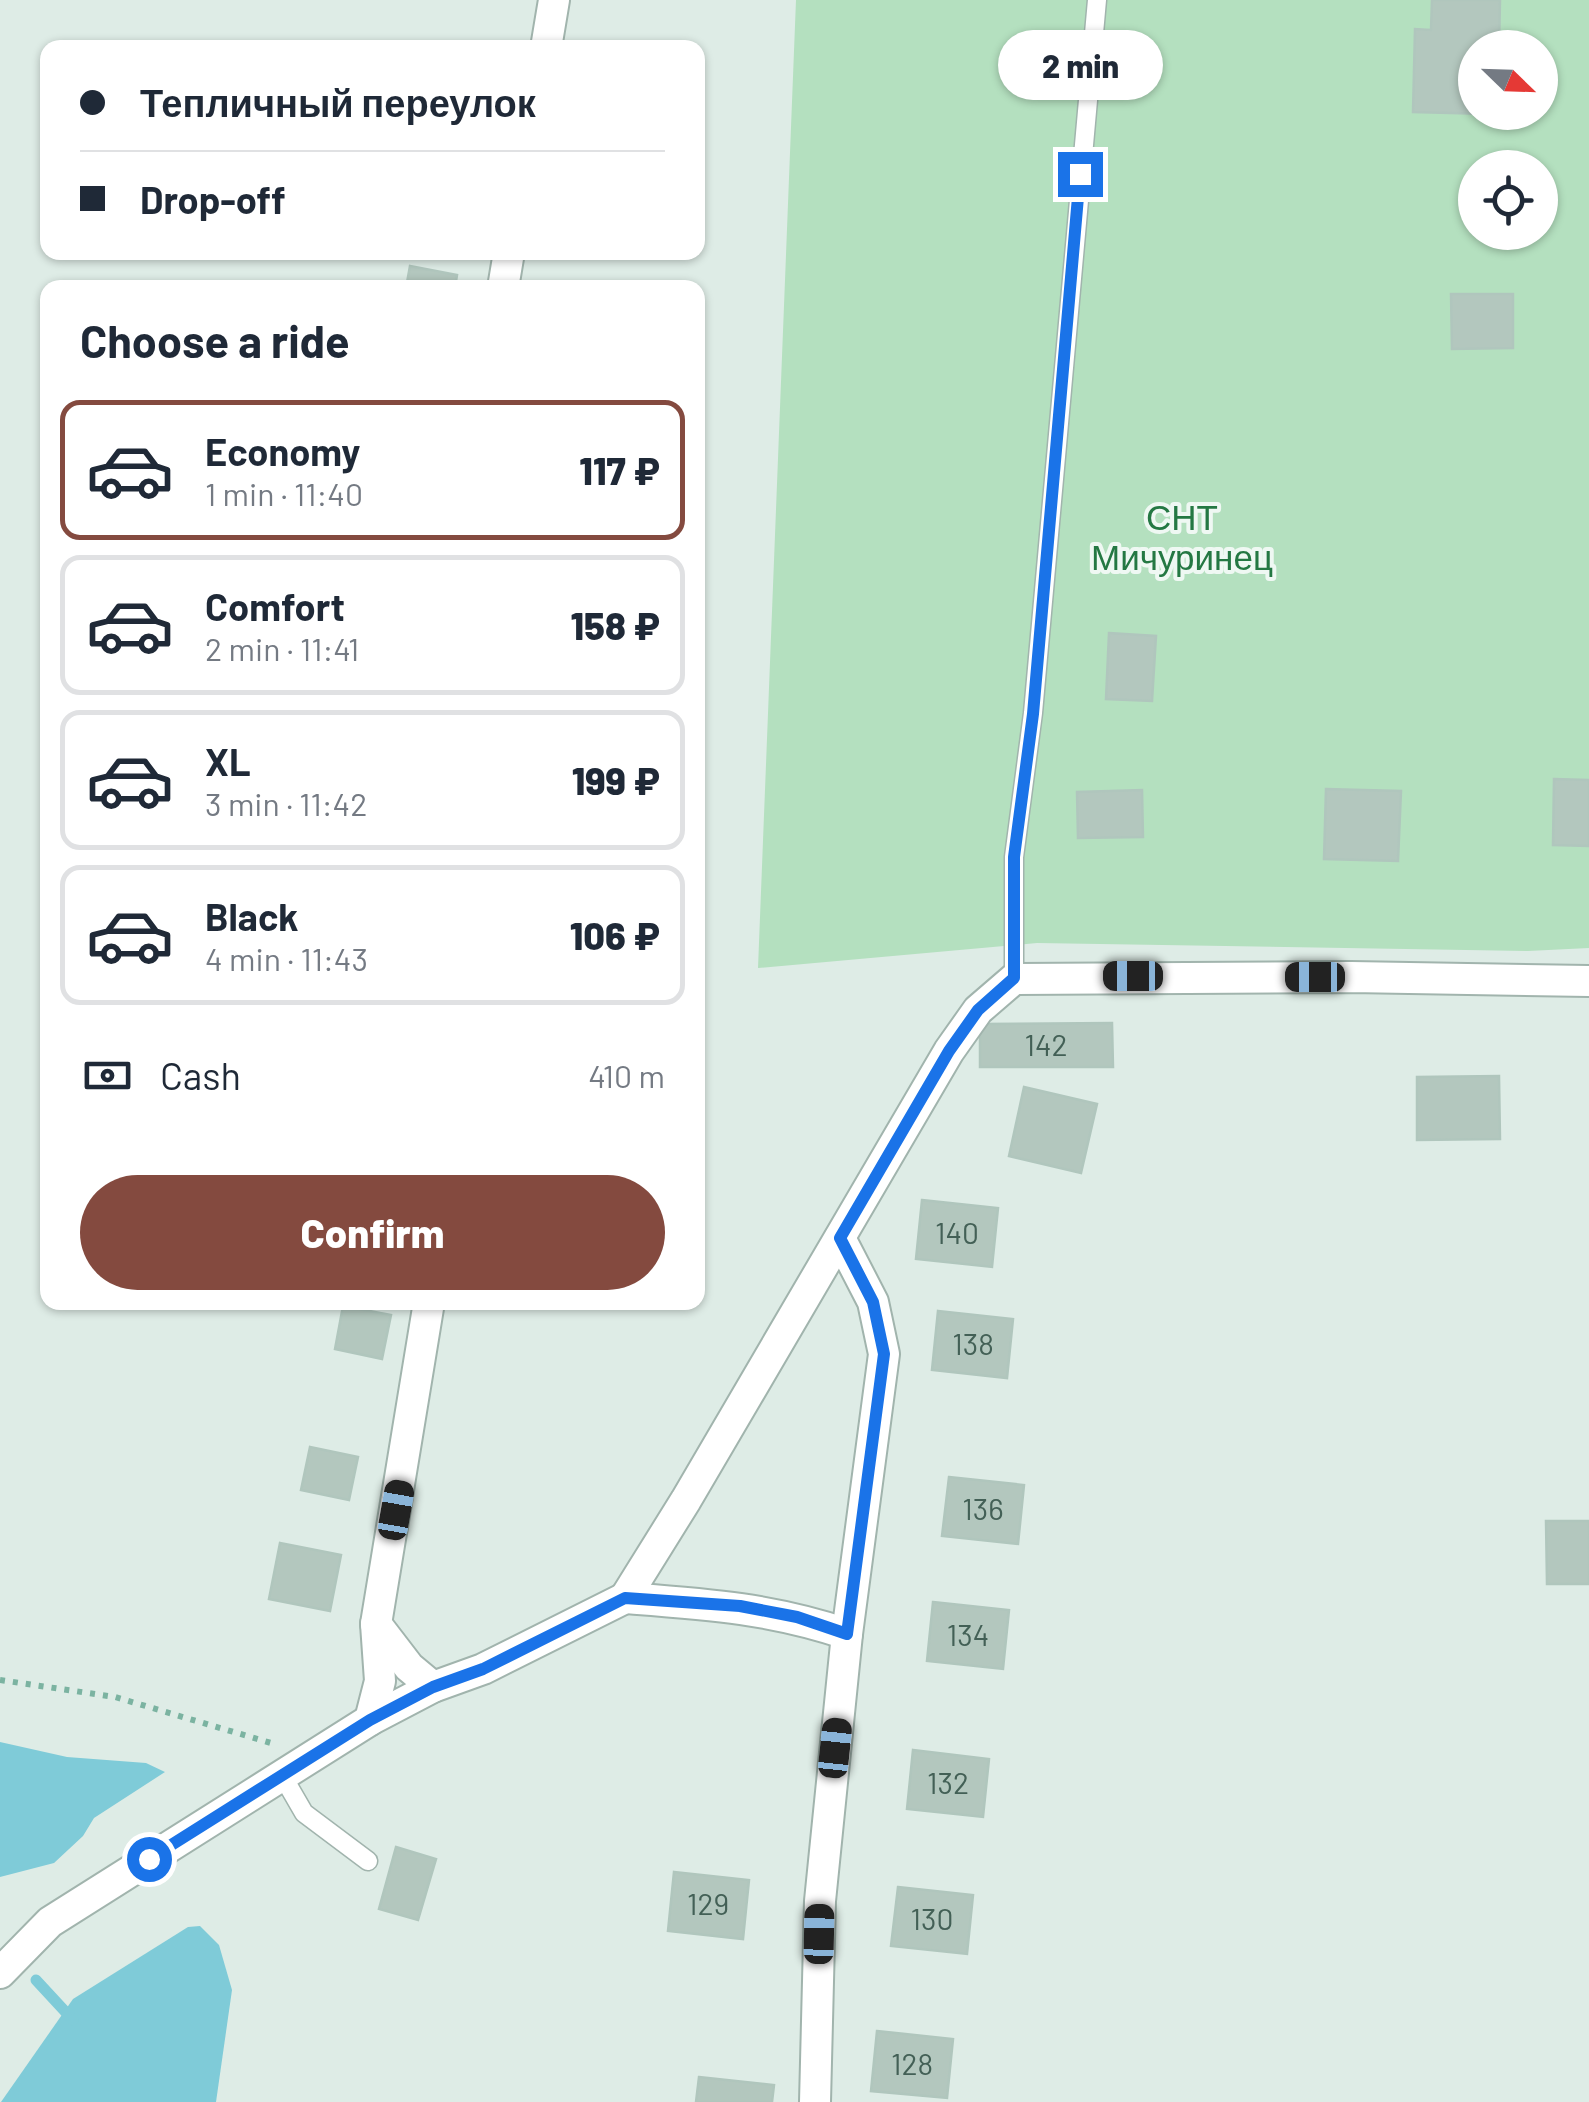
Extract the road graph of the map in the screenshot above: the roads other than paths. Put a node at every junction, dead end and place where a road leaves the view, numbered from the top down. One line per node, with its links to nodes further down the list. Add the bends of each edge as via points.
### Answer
1 (554, 0): 3 (street)
2 (1097, 0): 4 (lane, via 1033,714 1014,857)
3 (547, 40)
4 (1014, 978): 5 (street); 6 (street, via 978,1010 949,1051)
5 (1589, 981)
6 (840, 1238): 8 (street); 10 (street, via 873,1302 884,1354)
7 (427, 1310): 9 (street)
8 (625, 1598): 10 (street, via 740,1606); 11 (street)
9 (376, 1624): 11 (street, via 409,1668); 12 (street, via 380,1680)
10 (847, 1634): 16 (street, via 820,1901)
11 (433, 1687): 12 (street)
12 (370, 1720): 13 (street)
13 (282, 1776): 14 (lane, via 304,1813); 15 (street, via 50,1922)
14 (368, 1861)
15 (0, 1973)
16 (815, 2102)

